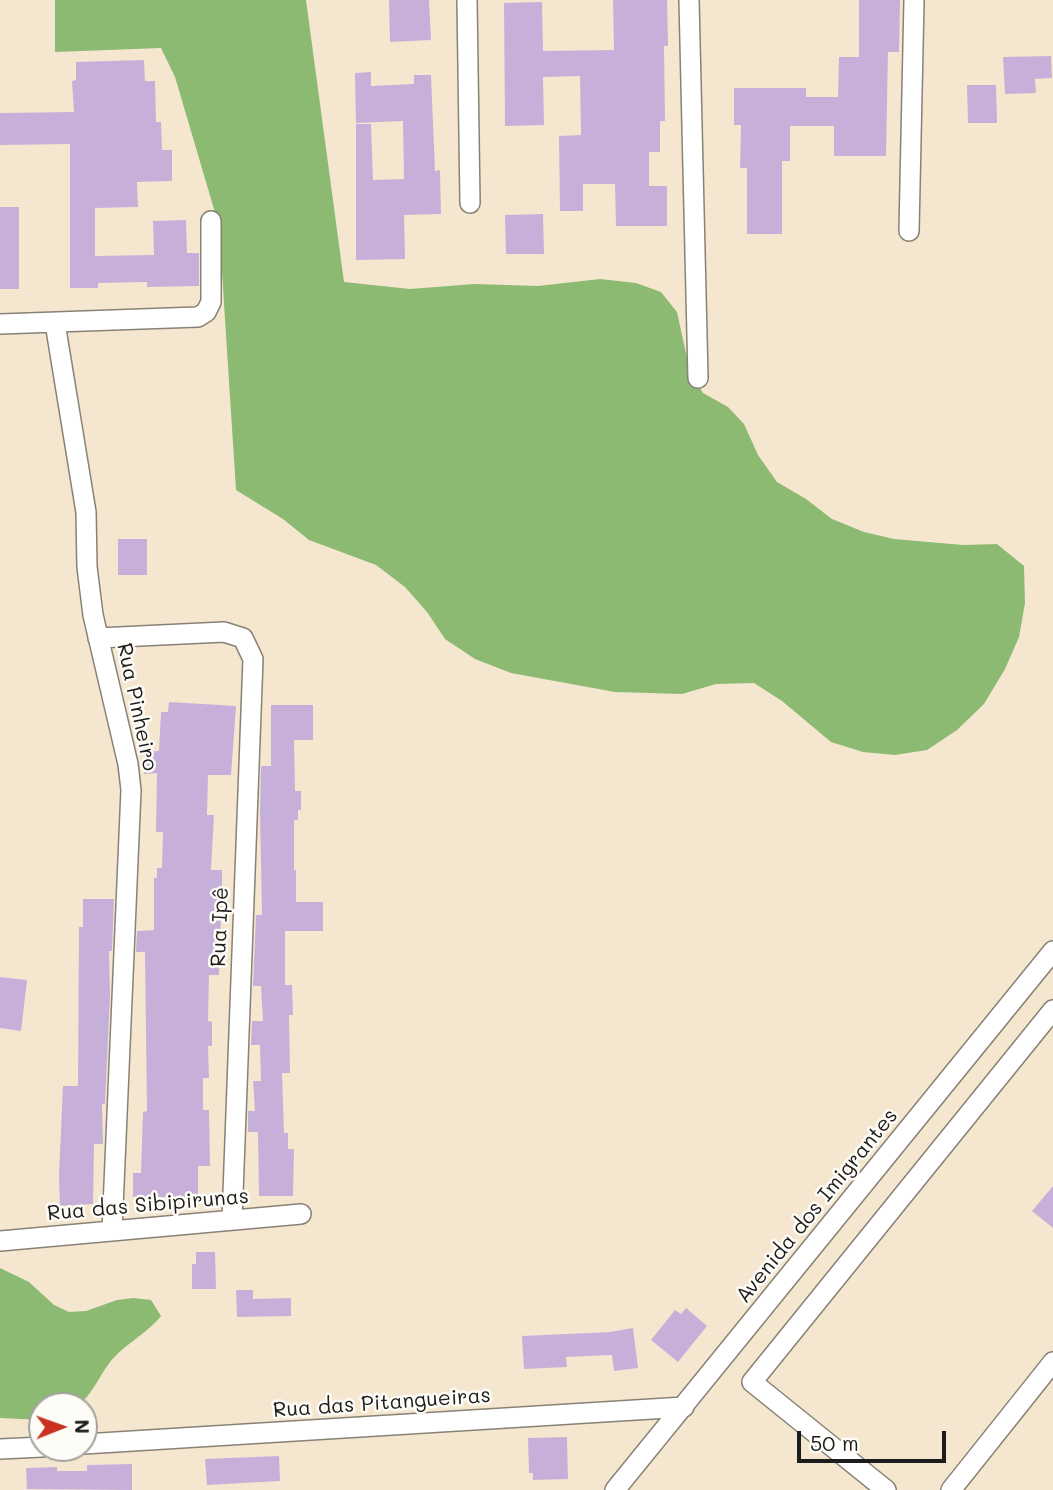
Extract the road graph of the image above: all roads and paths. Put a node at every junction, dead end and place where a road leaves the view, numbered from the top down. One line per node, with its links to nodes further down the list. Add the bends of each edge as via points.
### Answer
1 (467, 0): 4 (street)
2 (689, 0): 9 (street)
3 (914, 0): 6 (street)
4 (470, 203)
5 (211, 221): 7 (street, via 211,302 206,312 198,317)
6 (909, 231)
7 (55, 323): 8 (street); 10 (street, Rua Pinheiro, via 86,512 87,567)
8 (0, 324)
9 (698, 378)
10 (98, 638): 14 (street, Rua Ipê, via 224,632 243,638 253,659); 15 (street, Rua Pinheiro, via 131,790)
11 (1053, 951): 18 (street, Avenida dos Imigrantes)
12 (1053, 1010): 23 (street, via 752,1382)
13 (301, 1214): 14 (street, Rua das Sibipirunas)
14 (232, 1220): 15 (street, Rua das Sibipirunas)
15 (112, 1231): 16 (street, Rua das Sibipirunas)
16 (0, 1241)
17 (1053, 1362): 24 (street)
18 (684, 1407): 19 (street, Rua das Pitangueiras); 22 (street, Avenida dos Imigrantes)
19 (98, 1443)
20 (28, 1448): 21 (street)
21 (0, 1449)
22 (615, 1490)
23 (886, 1490)
24 (951, 1490)

